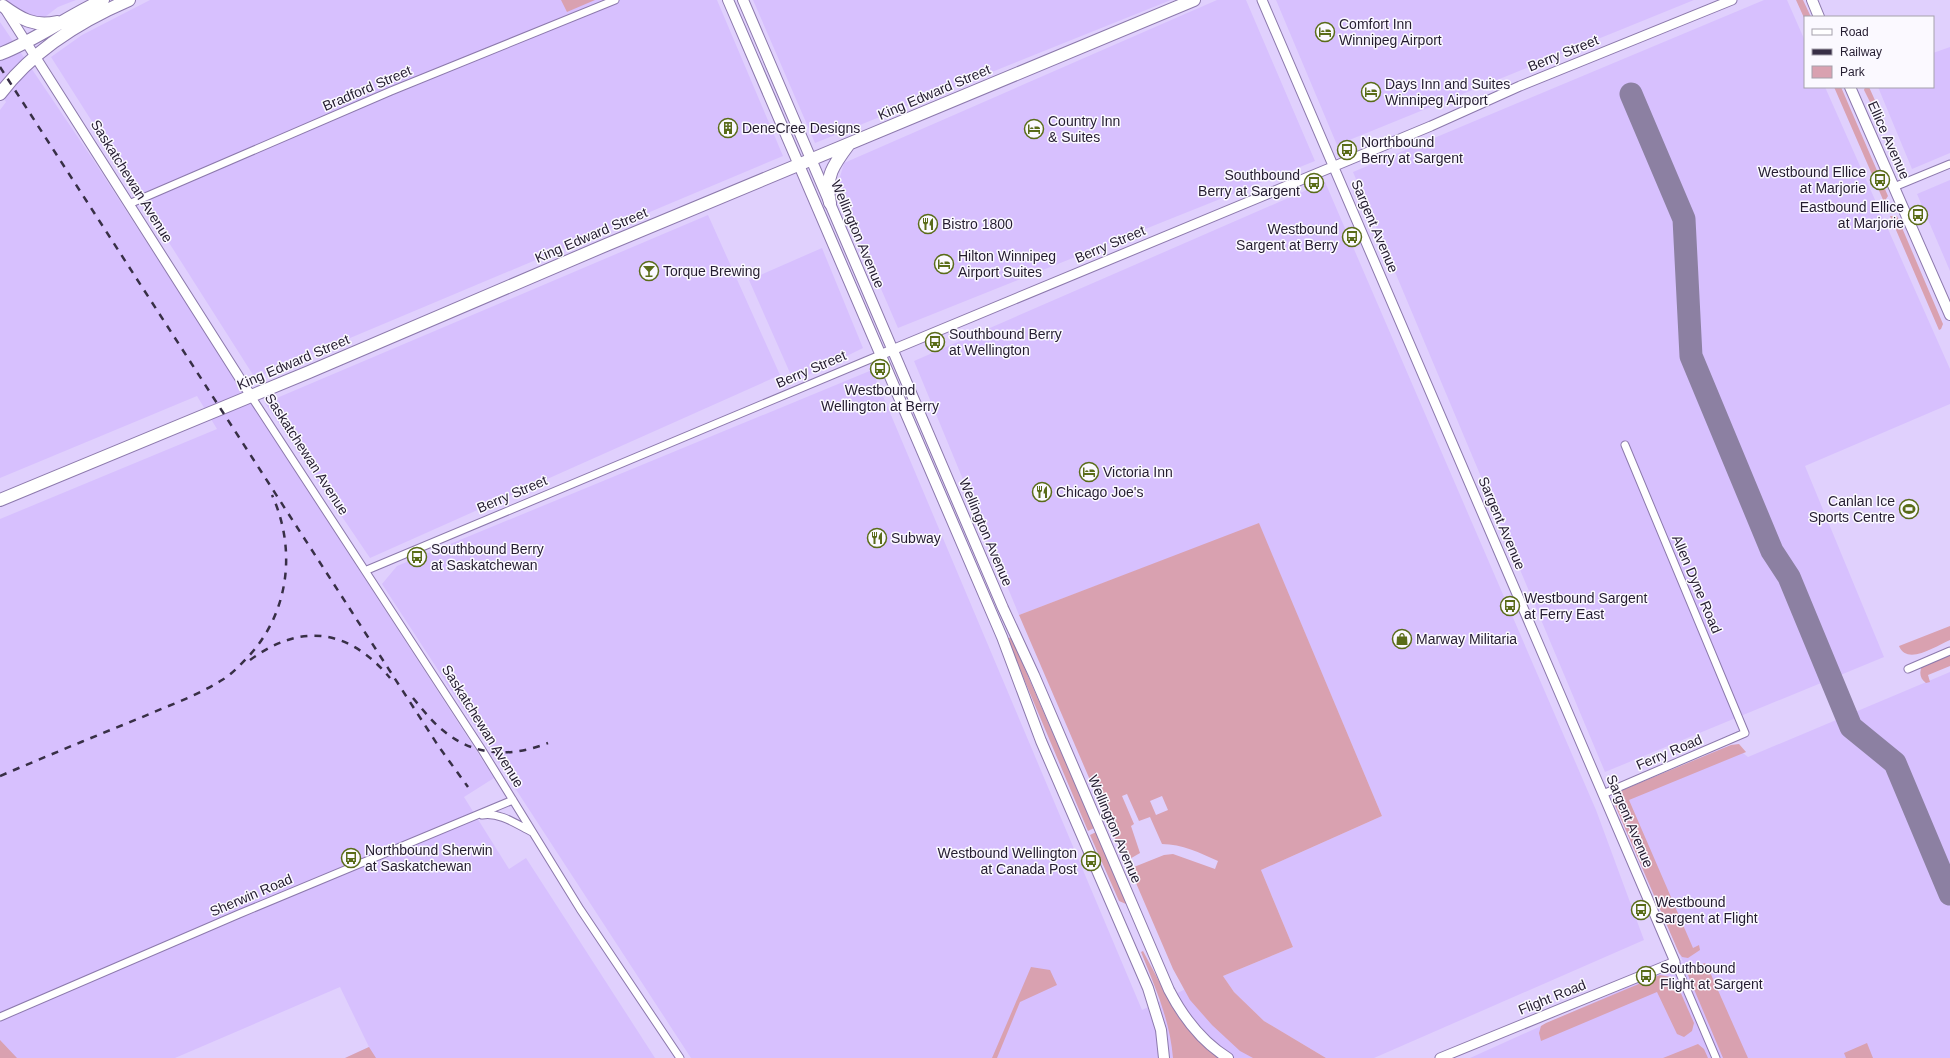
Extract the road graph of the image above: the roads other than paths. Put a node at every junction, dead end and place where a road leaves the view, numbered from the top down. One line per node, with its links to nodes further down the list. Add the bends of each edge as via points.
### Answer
1 (103, 0): 12 (main road)
2 (129, 0): 15 (main road, via 78,26)
3 (615, 0): 27 (street, Bradford Street, via 391,91)
4 (728, 0): 17 (main road, Wellington Avenue)
5 (743, 0): 16 (main road, Wellington Avenue)
6 (1194, 0): 20 (main road, King Edward Street)
7 (1262, 0): 24 (street, Sargent Avenue)
8 (1732, 0): 24 (street, Berry Street, via 1527,83)
9 (1812, 0): 11 (main road)
10 (2, 4): 12 (main road, via 18,17 34,24); 13 (street, Saskatchewan Avenue)
11 (1819, 16)
12 (64, 21): 13 (main road)
13 (27, 42): 14 (main road); 15 (street, Saskatchewan Avenue)
14 (0, 54)
15 (36, 56): 19 (main road, via 14,76); 27 (street, Saskatchewan Avenue)
16 (778, 80): 17 (street); 21 (main road, Wellington Avenue)
17 (766, 85): 23 (main road, Wellington Avenue)
18 (1850, 88): 25 (main road, Ellice Avenue)
19 (0, 94)
20 (849, 144): 21 (main road, King Edward Street); 26 (main road, via 831,172 828,192)
21 (811, 159): 23 (main road, King Edward Street); 26 (main road, Wellington Avenue)
22 (1950, 164): 25 (street)
23 (799, 165): 30 (main road, Wellington Avenue); 31 (main road, King Edward Street)
24 (1334, 166): 29 (street, Berry Street); 42 (street, Sargent Avenue)
25 (1894, 187): 28 (main road, Ellice Avenue)
26 (830, 203): 29 (main road, Wellington Avenue)
27 (129, 204): 31 (street, Saskatchewan Avenue)
28 (1950, 315)
29 (892, 350): 30 (street, Berry Street); 33 (main road, Wellington Avenue)
30 (880, 355): 34 (main road, Wellington Avenue); 36 (street, Berry Street)
31 (251, 396): 35 (main road, King Edward Street); 36 (street, Saskatchewan Avenue)
32 (1625, 445): 41 (street, Allen Dyne Road)
33 (943, 468): 34 (street); 37 (main road, Wellington Avenue)
34 (931, 474): 38 (main road, Wellington Avenue)
35 (0, 500)
36 (366, 570): 43 (street, Saskatchewan Avenue)
37 (1003, 608): 38 (street); 50 (main road, Wellington Avenue, via 1172,996 1180,1011 1198,1032)
38 (991, 613): 49 (main road, Wellington Avenue, via 1041,742 1154,1004 1161,1030)
39 (1950, 651): 40 (street)
40 (1908, 669)
41 (1746, 733): 42 (street, Ferry Road)
42 (1603, 794): 46 (street, Sargent Avenue)
43 (513, 800): 44 (street, Sherwin Road); 45 (street, Saskatchewan Avenue)
44 (474, 816): 45 (street, via 496,815); 47 (street, Sherwin Road)
45 (532, 832): 48 (street, Saskatchewan Avenue, via 580,909)
46 (1675, 962): 51 (street, Flight Road); 52 (street, Sargent Avenue)
47 (0, 1017)
48 (680, 1058)
49 (1164, 1058)
50 (1228, 1058)
51 (1440, 1058)
52 (1716, 1058)

